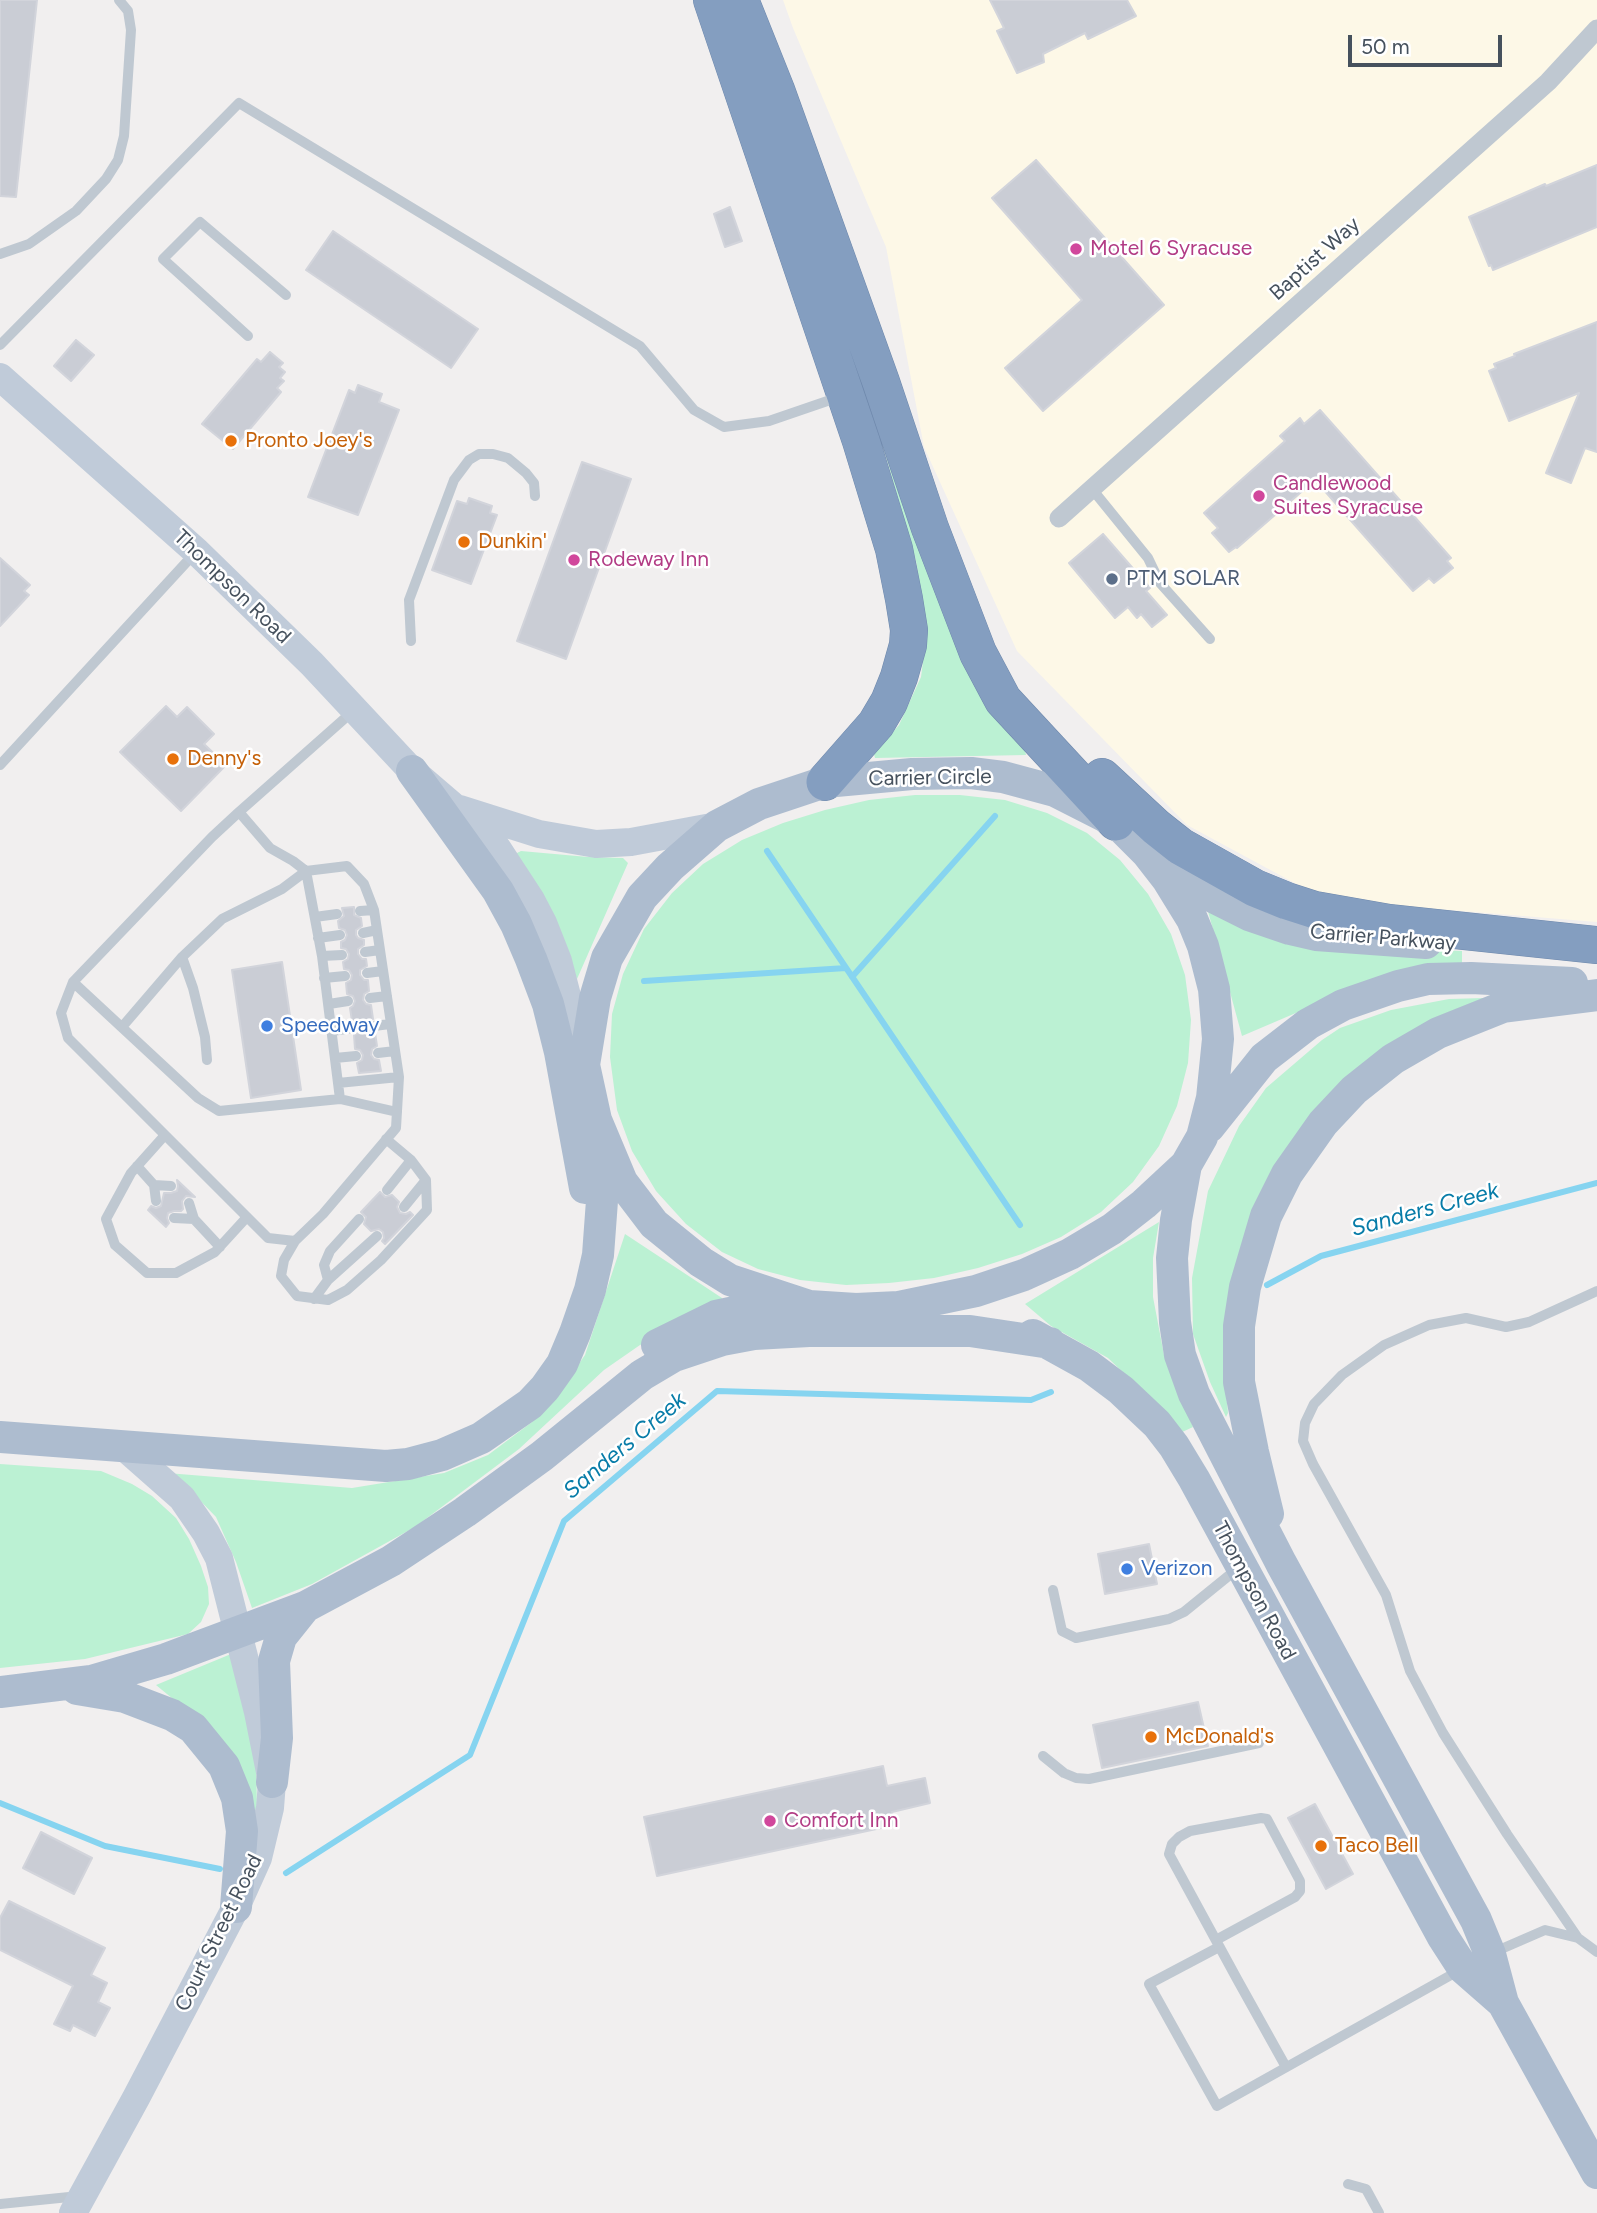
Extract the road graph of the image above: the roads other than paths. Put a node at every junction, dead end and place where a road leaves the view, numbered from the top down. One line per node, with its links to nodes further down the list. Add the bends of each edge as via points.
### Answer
1 (118, 0): 8 (lane, via 128,11 131,30 124,136 118,160 76,211 29,244)
2 (701, 0): 7 (highway)
3 (712, 0): 7 (highway)
4 (740, 0): 7 (highway)
5 (751, 0): 7 (highway)
6 (1597, 29): 14 (street, Baptist Way, via 1548,82)
7 (761, 94): 13 (highway); 20 (highway, via 894,419)
8 (0, 254)
9 (286, 295): 10 (lane, via 200,222 163,259)
10 (248, 336)
11 (0, 345): 13 (lane, via 239,103 640,345 694,410 724,427 769,421)
12 (0, 377): 17 (street, Thompson Road)
13 (846, 395): 24 (highway, via 894,549 909,629 889,702 876,724)
14 (1092, 489): 16 (street, Baptist Way); 18 (lane, via 1148,558 1160,583)
15 (535, 496): 19 (lane, via 534,483 508,458 494,453 469,460 454,480 409,600)
16 (1059, 518)
17 (197, 552): 21 (street, Thompson Road); 22 (lane)
18 (1210, 639)
19 (411, 641)
20 (978, 653): 27 (highway, via 1003,700); 39 (highway, via 1156,827 1180,846 1255,888 1315,911)
21 (355, 709): 23 (street, Thompson Road); 26 (lane)
22 (0, 765)
23 (412, 771): 25 (street, Thompson Road); 92 (main road, via 498,891 531,959 560,1052)
24 (825, 782): 27 (main road, Carrier Circle, via 971,773 1055,791); 28 (main road, Carrier Circle, via 758,804)
25 (454, 807): 28 (street, Thompson Road, via 539,834 596,844); 66 (street, Thompson Road, via 497,848 543,923 558,961)
26 (239, 813): 30 (lane, via 270,848); 49 (lane)
27 (1115, 822): 29 (main road, Carrier Circle)
28 (717, 826): 66 (main road, Carrier Circle, via 642,897 619,935 595,998)
29 (1147, 853): 39 (main road, Carrier Parkway, via 1184,880 1249,915 1316,935 1462,945); 73 (main road, Carrier Circle, via 1192,919 1214,989 1218,1039 1212,1098)
30 (306, 872): 31 (lane, via 347,866 364,884); 34 (lane); 43 (lane, via 222,919)
31 (374, 909): 32 (lane); 35 (lane)
32 (360, 911)
33 (338, 914): 34 (lane)
34 (315, 917): 38 (lane)
35 (377, 930): 36 (lane); 40 (lane)
36 (363, 933)
37 (340, 935): 38 (lane)
38 (318, 938): 44 (lane)
39 (1597, 945)
40 (380, 950): 41 (lane); 45 (lane)
41 (365, 952)
42 (342, 955): 44 (lane)
43 (181, 957): 58 (lane); 65 (lane, via 193,988)
44 (322, 957): 48 (lane)
45 (383, 971): 46 (lane); 52 (lane)
46 (367, 973)
47 (345, 976): 48 (lane)
48 (324, 978): 55 (lane)
49 (73, 982): 58 (lane); 72 (lane, via 61,1013 68,1038)
50 (1597, 984): 73 (main road, Carrier Parkway, via 1428,979 1343,1005 1308,1024 1264,1058)
51 (1597, 995): 102 (main road, via 1503,1007 1427,1039 1354,1090 1323,1123 1287,1174 1266,1216 1239,1326 1239,1381)
52 (387, 996): 53 (lane); 56 (lane)
53 (370, 999)
54 (348, 1001): 55 (lane)
55 (328, 1004): 60 (lane)
56 (390, 1024): 57 (lane); 61 (lane)
57 (374, 1026)
58 (122, 1027): 69 (lane, via 198,1098 219,1111)
59 (353, 1028): 60 (lane)
60 (332, 1031): 64 (lane)
61 (396, 1051): 62 (lane); 67 (lane)
62 (378, 1053)
63 (356, 1056): 64 (lane)
64 (335, 1058): 68 (lane)
65 (207, 1060)
66 (584, 1065): 71 (main road, Carrier Circle)
67 (400, 1077): 68 (lane); 70 (lane)
68 (338, 1083): 69 (lane)
69 (340, 1099): 70 (lane)
70 (397, 1112): 74 (lane, via 396,1128)
71 (596, 1120): 92 (main road, via 603,1186); 96 (main road, Carrier Circle, via 622,1182 654,1223 730,1280)
72 (165, 1135): 77 (lane); 85 (lane)
73 (1202, 1137): 76 (main road, Carrier Circle)
74 (386, 1139): 75 (lane); 90 (lane)
75 (411, 1160): 78 (lane); 81 (lane)
76 (1186, 1165): 97 (main road, Carrier Circle, via 1112,1229 1070,1254 976,1291); 102 (main road, Thompson Road, via 1172,1258 1180,1355 1194,1394)
77 (137, 1166): 79 (lane); 91 (lane, via 106,1219 115,1245 147,1273 176,1273)
78 (426, 1181): 84 (lane); 95 (lane, via 427,1210 381,1260 347,1290 328,1300)
79 (154, 1185): 80 (lane); 82 (lane)
80 (171, 1186)
81 (387, 1190)
82 (156, 1201)
83 (189, 1203): 87 (lane)
84 (404, 1207)
85 (247, 1217): 90 (lane, via 268,1238); 91 (lane)
86 (174, 1218): 87 (lane)
87 (194, 1219): 91 (lane)
88 (359, 1219): 93 (lane, via 330,1251 324,1265)
89 (377, 1236): 93 (lane)
90 (295, 1241): 95 (lane, via 281,1276 297,1296)
91 (220, 1247)
92 (598, 1255): 100 (main road, via 575,1333 545,1388 481,1438 442,1455 386,1466)
93 (328, 1280): 95 (lane)
94 (1597, 1291): 113 (lane, via 1528,1322 1506,1327 1466,1318 1429,1325 1384,1345 1342,1375 1314,1404 1303,1441 1386,1595 1410,1671 1443,1733)
95 (314, 1299)
96 (809, 1306): 97 (main road, Carrier Circle); 101 (main road, via 748,1309 716,1316 666,1339 605,1378)
97 (899, 1307): 98 (main road, Thompson Road, via 997,1318)
98 (1050, 1343): 101 (main road, via 970,1331 809,1331 722,1340 674,1356 642,1375); 103 (main road, Thompson Road, via 1121,1390 1157,1424 1194,1479)
99 (0, 1437): 100 (main road)
100 (123, 1446): 106 (street, Court Street Road, via 182,1497 206,1533 219,1558)
101 (465, 1512): 105 (main road, via 391,1562)
102 (1281, 1563): 116 (main road, Thompson Road, via 1476,1920)
103 (1240, 1566): 104 (lane, via 1169,1619 1076,1638 1062,1631); 116 (main road, Thompson Road, via 1443,1937)
104 (1053, 1590)
105 (305, 1606): 106 (main road); 111 (main road, via 281,1637 274,1661 277,1738)
106 (237, 1633): 107 (main road, via 116,1674); 111 (street, Court Street Road)
107 (58, 1685): 108 (main road); 112 (main road, via 125,1698 173,1715 193,1728 224,1766 237,1798 242,1832)
108 (0, 1692)
109 (1259, 1742): 110 (lane, via 1089,1779 1064,1773)
110 (1043, 1756)
111 (272, 1782): 112 (street, Court Street Road, via 258,1858)
112 (236, 1907): 121 (street, Court Street Road)
113 (1578, 1938): 115 (lane); 116 (lane, via 1545,1930)
114 (1218, 1944): 114 (lane, via 1169,1854 1172,1844 1190,1831 1267,1819 1300,1881 1300,1891); 117 (lane); 117 (lane, via 1149,1984 1217,2106)
115 (1597, 1952)
116 (1476, 1961): 117 (lane); 118 (main road, Thompson Road)
117 (1286, 2067)
118 (1597, 2173)
119 (1348, 2184): 122 (lane, via 1366,2189)
120 (0, 2204): 121 (lane)
121 (78, 2204)
122 (1379, 2213)

